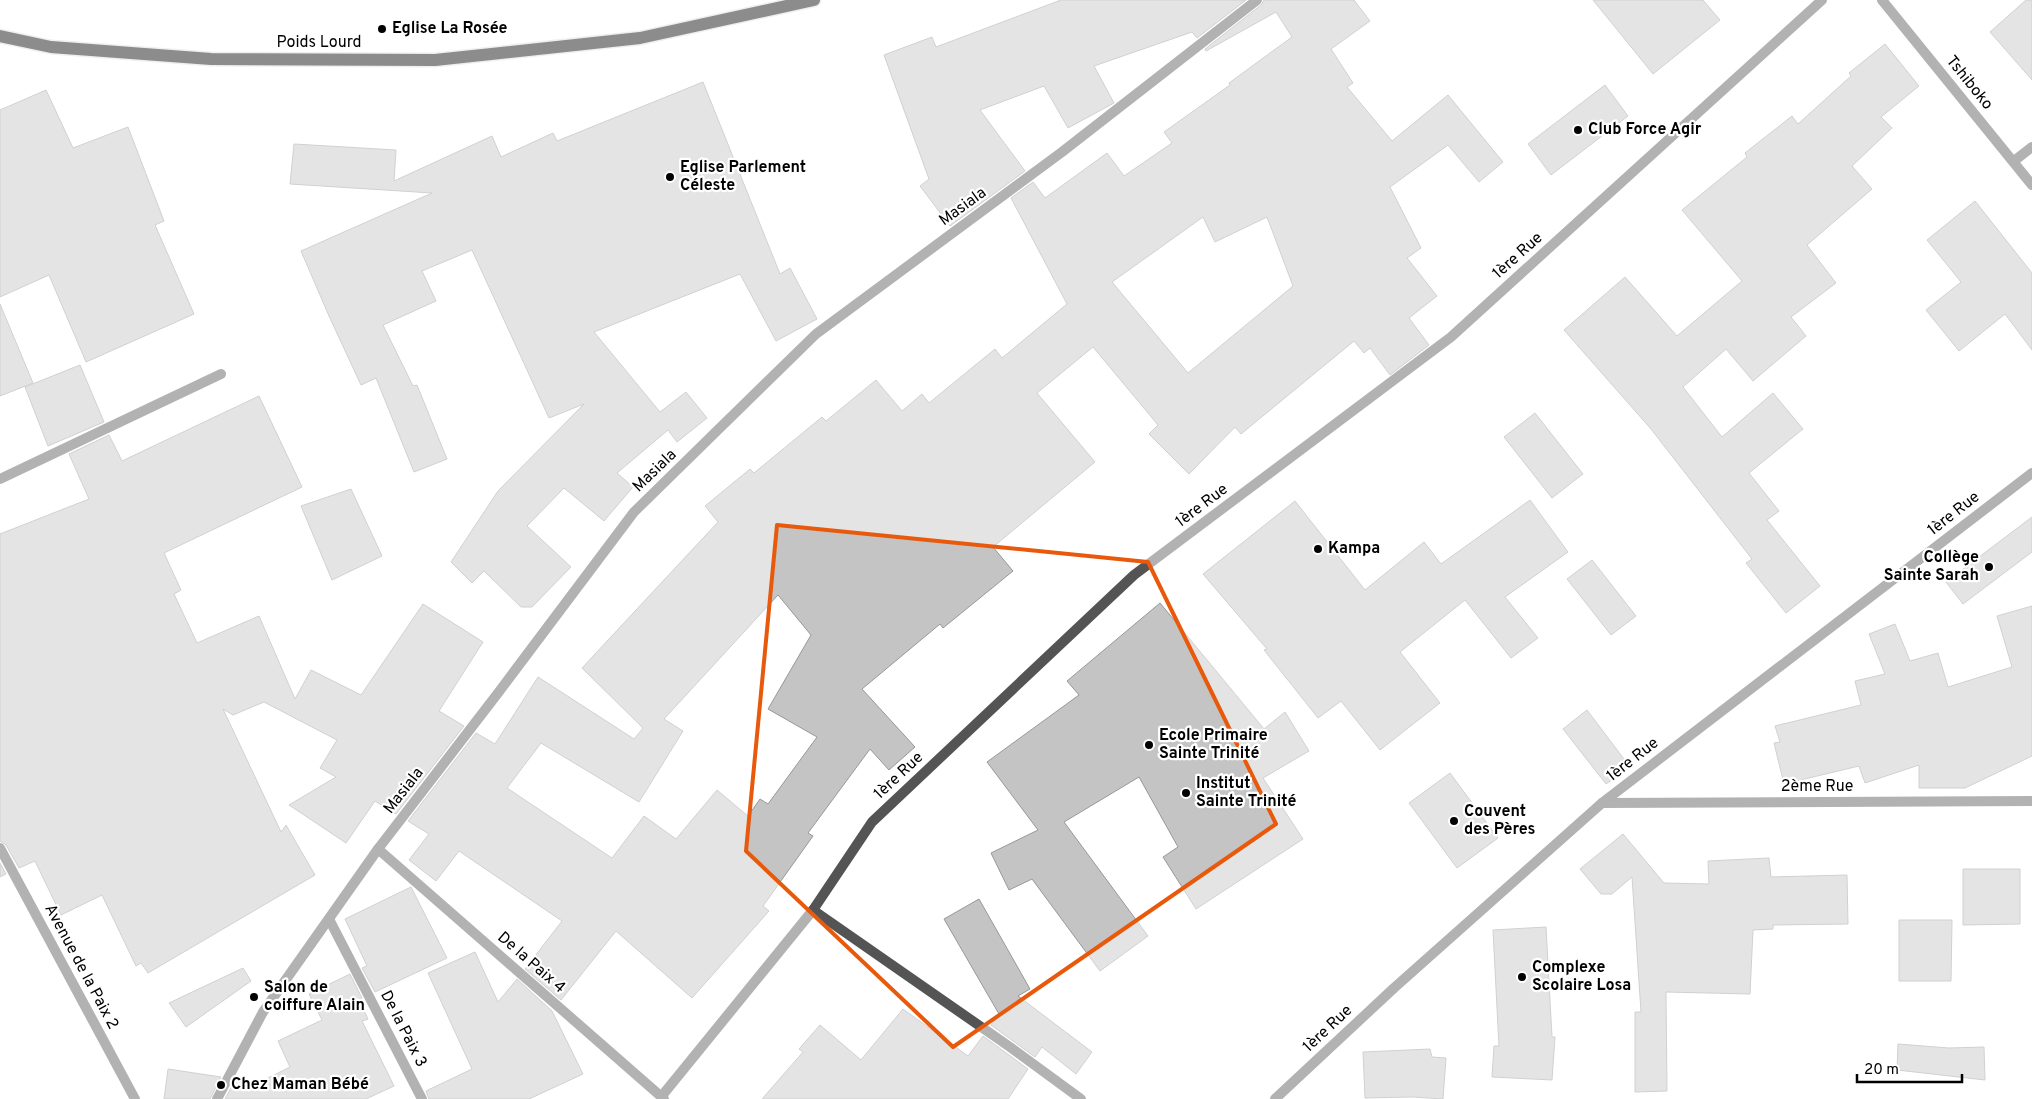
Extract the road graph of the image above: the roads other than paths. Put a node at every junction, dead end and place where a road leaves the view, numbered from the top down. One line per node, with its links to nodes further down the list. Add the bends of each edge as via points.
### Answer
1 (814, 0): 5 (main road, Poids Lourd, via 640,38 435,60 211,59 51,47)
2 (1256, 0): 15 (street, Masiala, via 1062,152 816,334 634,512)
3 (1822, 0): 16 (street, 1ère Rue, via 1451,337 1134,575 872,822)
4 (1882, 0): 7 (street, Tshiboko)
5 (0, 36)
6 (2032, 147): 7 (street)
7 (2014, 161): 8 (street, Tshiboko)
8 (2032, 185)
9 (221, 374): 11 (street)
10 (2032, 473): 13 (street, 1ère Rue)
11 (0, 479)
12 (2032, 801): 13 (street, 2ème Rue)
13 (1602, 803): 23 (street, 1ère Rue)
14 (0, 848): 19 (street, Avenue de la Paix 2)
15 (378, 849): 17 (street, Masiala); 18 (street, De la Paix 4)
16 (813, 910): 18 (street, 1ère Rue); 22 (street)
17 (329, 919): 20 (street, Masiala, via 263,1012); 21 (street, De la Paix 3)
18 (662, 1098)
19 (135, 1099)
20 (217, 1099)
21 (422, 1099)
22 (1081, 1099)
23 (1275, 1099)

